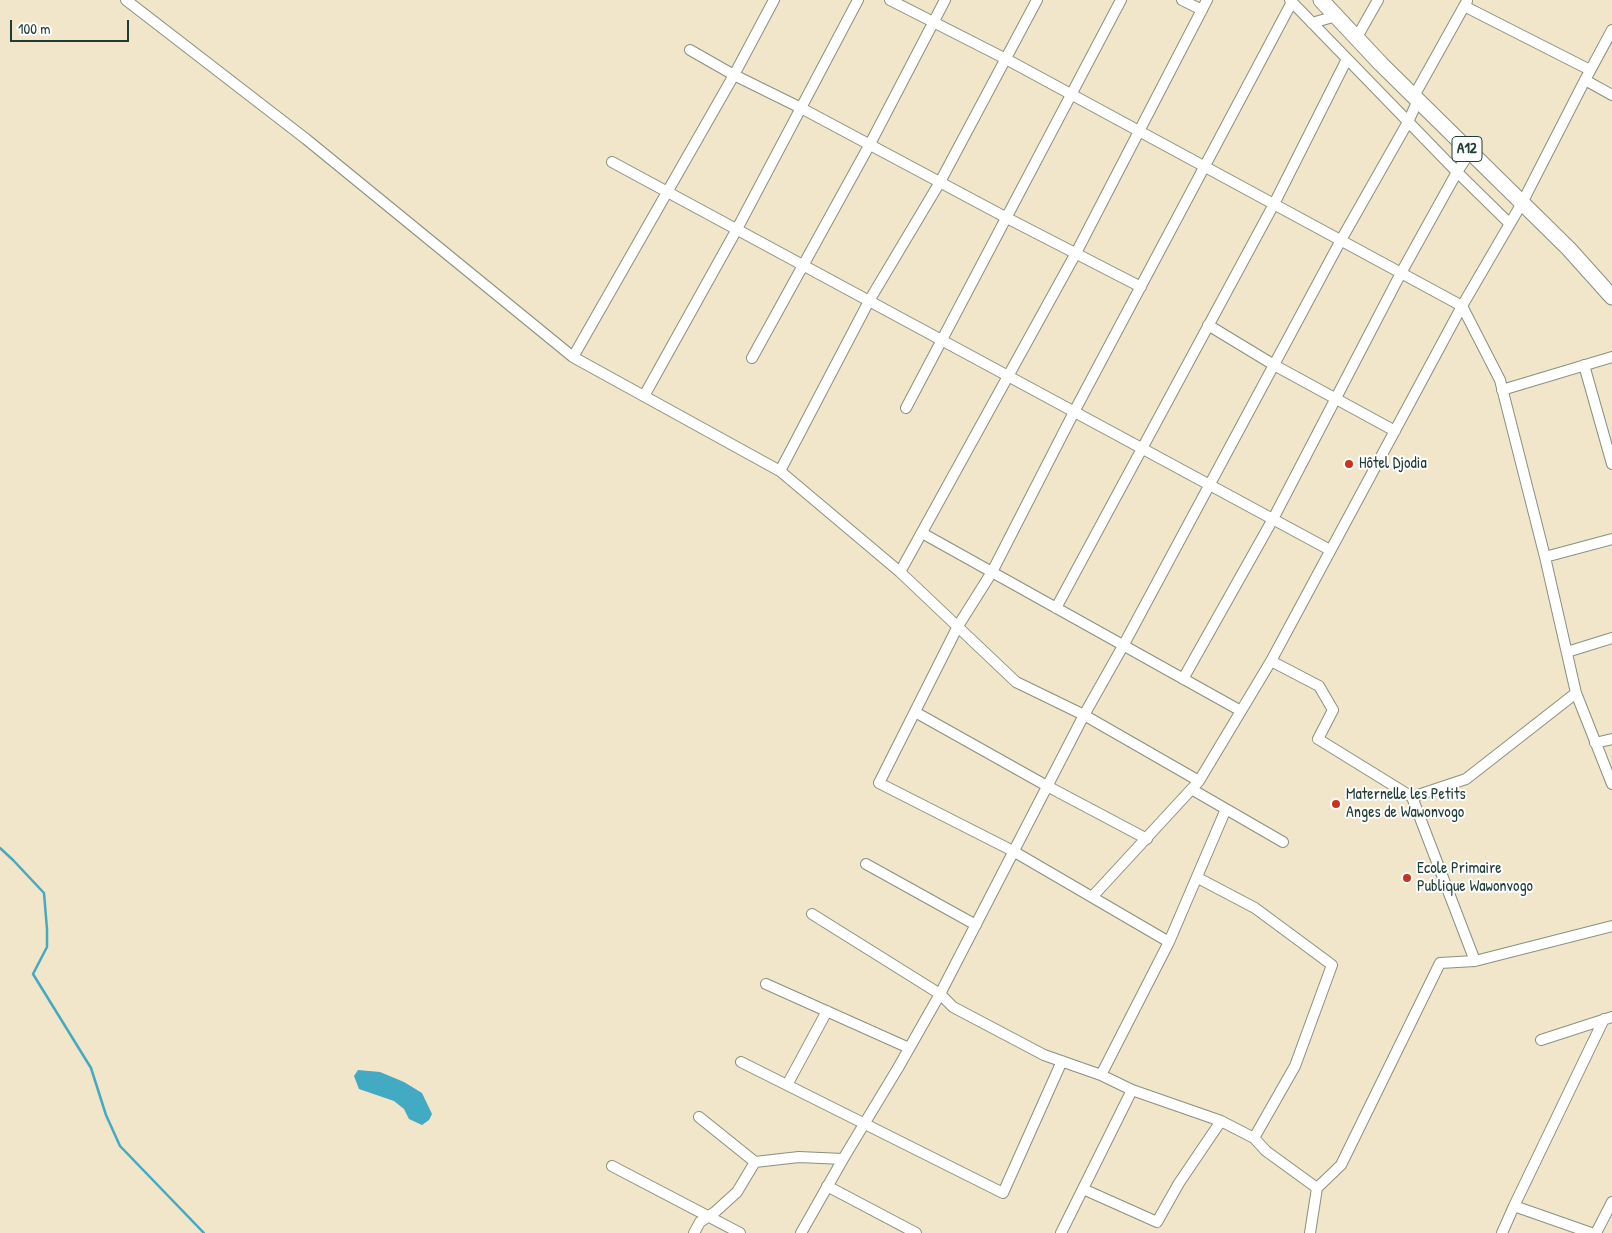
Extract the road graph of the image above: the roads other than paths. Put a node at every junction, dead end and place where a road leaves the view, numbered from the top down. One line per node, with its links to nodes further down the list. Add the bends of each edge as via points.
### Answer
1 (126, 0): 55 (street, via 306,139)
2 (774, 0): 24 (street)
3 (858, 0): 29 (street)
4 (890, 0): 16 (street)
5 (945, 0): 16 (street)
6 (1037, 0): 21 (street)
7 (1121, 0): 26 (street)
8 (1182, 0): 14 (street)
9 (1207, 0): 14 (street)
10 (1321, 0): 15 (main road, A12)
11 (1378, 0): 19 (street)
12 (1291, 1): 17 (street); 35 (street)
13 (1466, 3): 23 (street); 28 (street)
14 (1202, 10): 31 (street)
15 (1336, 16): 17 (street); 19 (main road, A12)
16 (934, 22): 21 (street); 32 (street)
17 (1312, 23): 22 (street)
18 (1612, 30): 23 (street)
19 (1357, 37): 28 (main road, A12)
20 (690, 50): 24 (street)
21 (1006, 59): 26 (street); 37 (street)
22 (1348, 60): 30 (street); 40 (street)
23 (1590, 70): 25 (street)
24 (734, 75): 29 (street); 38 (street)
25 (1584, 80): 27 (street); 39 (street)
26 (1071, 95): 31 (street); 41 (street)
27 (1612, 95)
28 (1416, 98): 30 (street); 33 (main road, A12)
29 (801, 108): 32 (street); 43 (street)
30 (1408, 122): 36 (street); 44 (street)
31 (1139, 132): 35 (street); 45 (street)
32 (870, 144): 37 (street); 46 (street)
33 (1470, 152): 36 (street); 39 (main road, A12)
34 (612, 162): 38 (street)
35 (1205, 167): 40 (street); 48 (street)
36 (1457, 172): 42 (street); 47 (street)
37 (940, 182): 41 (street); 50 (street)
38 (667, 192): 43 (street); 55 (street)
39 (1522, 203): 42 (street); 49 (main road, A12)
40 (1274, 204): 44 (street); 52 (street)
41 (1007, 218): 45 (street); 53 (street)
42 (1509, 223): 51 (street)
43 (737, 229): 46 (street); 61 (street)
44 (1341, 240): 47 (street); 57 (street)
45 (1076, 253): 48 (street); 59 (street)
46 (803, 265): 50 (street); 56 (street)
47 (1401, 273): 51 (street); 62 (street)
48 (1141, 287): 64 (street)
49 (1612, 297)
50 (870, 301): 53 (street); 68 (street)
51 (1462, 306): 60 (street); 65 (street)
52 (1208, 325): 57 (street); 66 (street)
53 (942, 340): 59 (street); 63 (street)
54 (1612, 356): 58 (street)
55 (573, 357): 61 (street)
56 (752, 358)
57 (1274, 365): 62 (street); 69 (street)
58 (1584, 365): 60 (street); 67 (street)
59 (1008, 375): 64 (street); 71 (street)
60 (1502, 390): 74 (street)
61 (644, 396): 68 (street)
62 (1335, 399): 65 (street); 70 (street)
63 (906, 408)
64 (1074, 412): 66 (street); 76 (street)
65 (1395, 431): 73 (street)
66 (1141, 448): 69 (street); 77 (street)
67 (1612, 464)
68 (780, 471): 75 (street)
69 (1210, 485): 70 (street); 80 (street)
70 (1273, 519): 73 (street); 83 (street)
71 (922, 533): 75 (street); 76 (street)
72 (1612, 539): 74 (street)
73 (1330, 550): 82 (street)
74 (1545, 557): 81 (street)
75 (900, 572): 78 (street)
76 (992, 572): 77 (street); 78 (street)
77 (1056, 608): 80 (street)
78 (958, 626): 86 (street); 87 (street, via 1016,682)
79 (1612, 638): 81 (street)
80 (1123, 646): 83 (street); 87 (street)
81 (1567, 652): 84 (street)
82 (1271, 661): 85 (street); 94 (street, via 1319,686 1333,710 1318,739)
83 (1183, 679): 85 (street)
84 (1576, 692): 89 (street); 94 (street, via 1466,779)
85 (1241, 711): 90 (street)
86 (915, 712): 92 (street); 98 (street, via 879,783)
87 (1084, 715): 90 (street); 92 (street)
88 (1612, 739): 89 (street)
89 (1595, 744): 91 (street)
90 (1199, 781): 93 (street)
91 (1612, 784)
92 (1047, 786): 96 (street); 98 (street)
93 (1193, 790): 95 (street); 96 (street)
94 (1412, 797): 106 (street)
95 (1226, 809): 97 (street); 100 (street)
96 (1147, 839): 101 (street)
97 (1283, 842)
98 (1013, 851): 101 (street); 103 (street)
99 (866, 864): 103 (street)
100 (1198, 878): 105 (street); 121 (street, via 1255,908 1332,965 1295,1066)
101 (1092, 897): 105 (street)
102 (812, 914): 108 (street)
103 (976, 925): 108 (street)
104 (1612, 926): 106 (street)
105 (1169, 942): 115 (street)
106 (1475, 961): 126 (street, via 1440,963 1341,1165)
107 (766, 984): 109 (street)
108 (940, 994): 112 (street); 113 (street, via 953,1007 1044,1055)
109 (827, 1011): 112 (street); 116 (street)
110 (1608, 1018): 111 (street); 129 (street)
111 (1541, 1040)
112 (909, 1048): 120 (street)
113 (1062, 1061): 115 (street); 120 (street, via 1002,1193)
114 (742, 1062): 116 (street)
115 (1101, 1075): 117 (street)
116 (787, 1085): 120 (street)
117 (1132, 1090): 119 (street); 127 (street)
118 (699, 1117): 123 (street)
119 (1221, 1121): 121 (street); 127 (street, via 1157,1222)
120 (864, 1124): 122 (street)
121 (1254, 1138): 126 (street, via 1266,1151)
122 (843, 1159): 123 (street, via 799,1157); 125 (street)
123 (755, 1162): 130 (street, via 737,1192)
124 (612, 1166): 130 (street)
125 (827, 1186): 133 (street); 134 (street)
126 (1317, 1188): 136 (street)
127 (1083, 1189): 135 (street)
128 (1612, 1202): 139 (street)
129 (1514, 1206): 137 (street); 138 (street)
130 (709, 1217): 131 (street, via 700,1222); 132 (street)
131 (694, 1233)
132 (740, 1233)
133 (801, 1233)
134 (916, 1233)
135 (1061, 1233)
136 (1310, 1233)
137 (1502, 1233)
138 (1590, 1233)
139 (1596, 1233)

